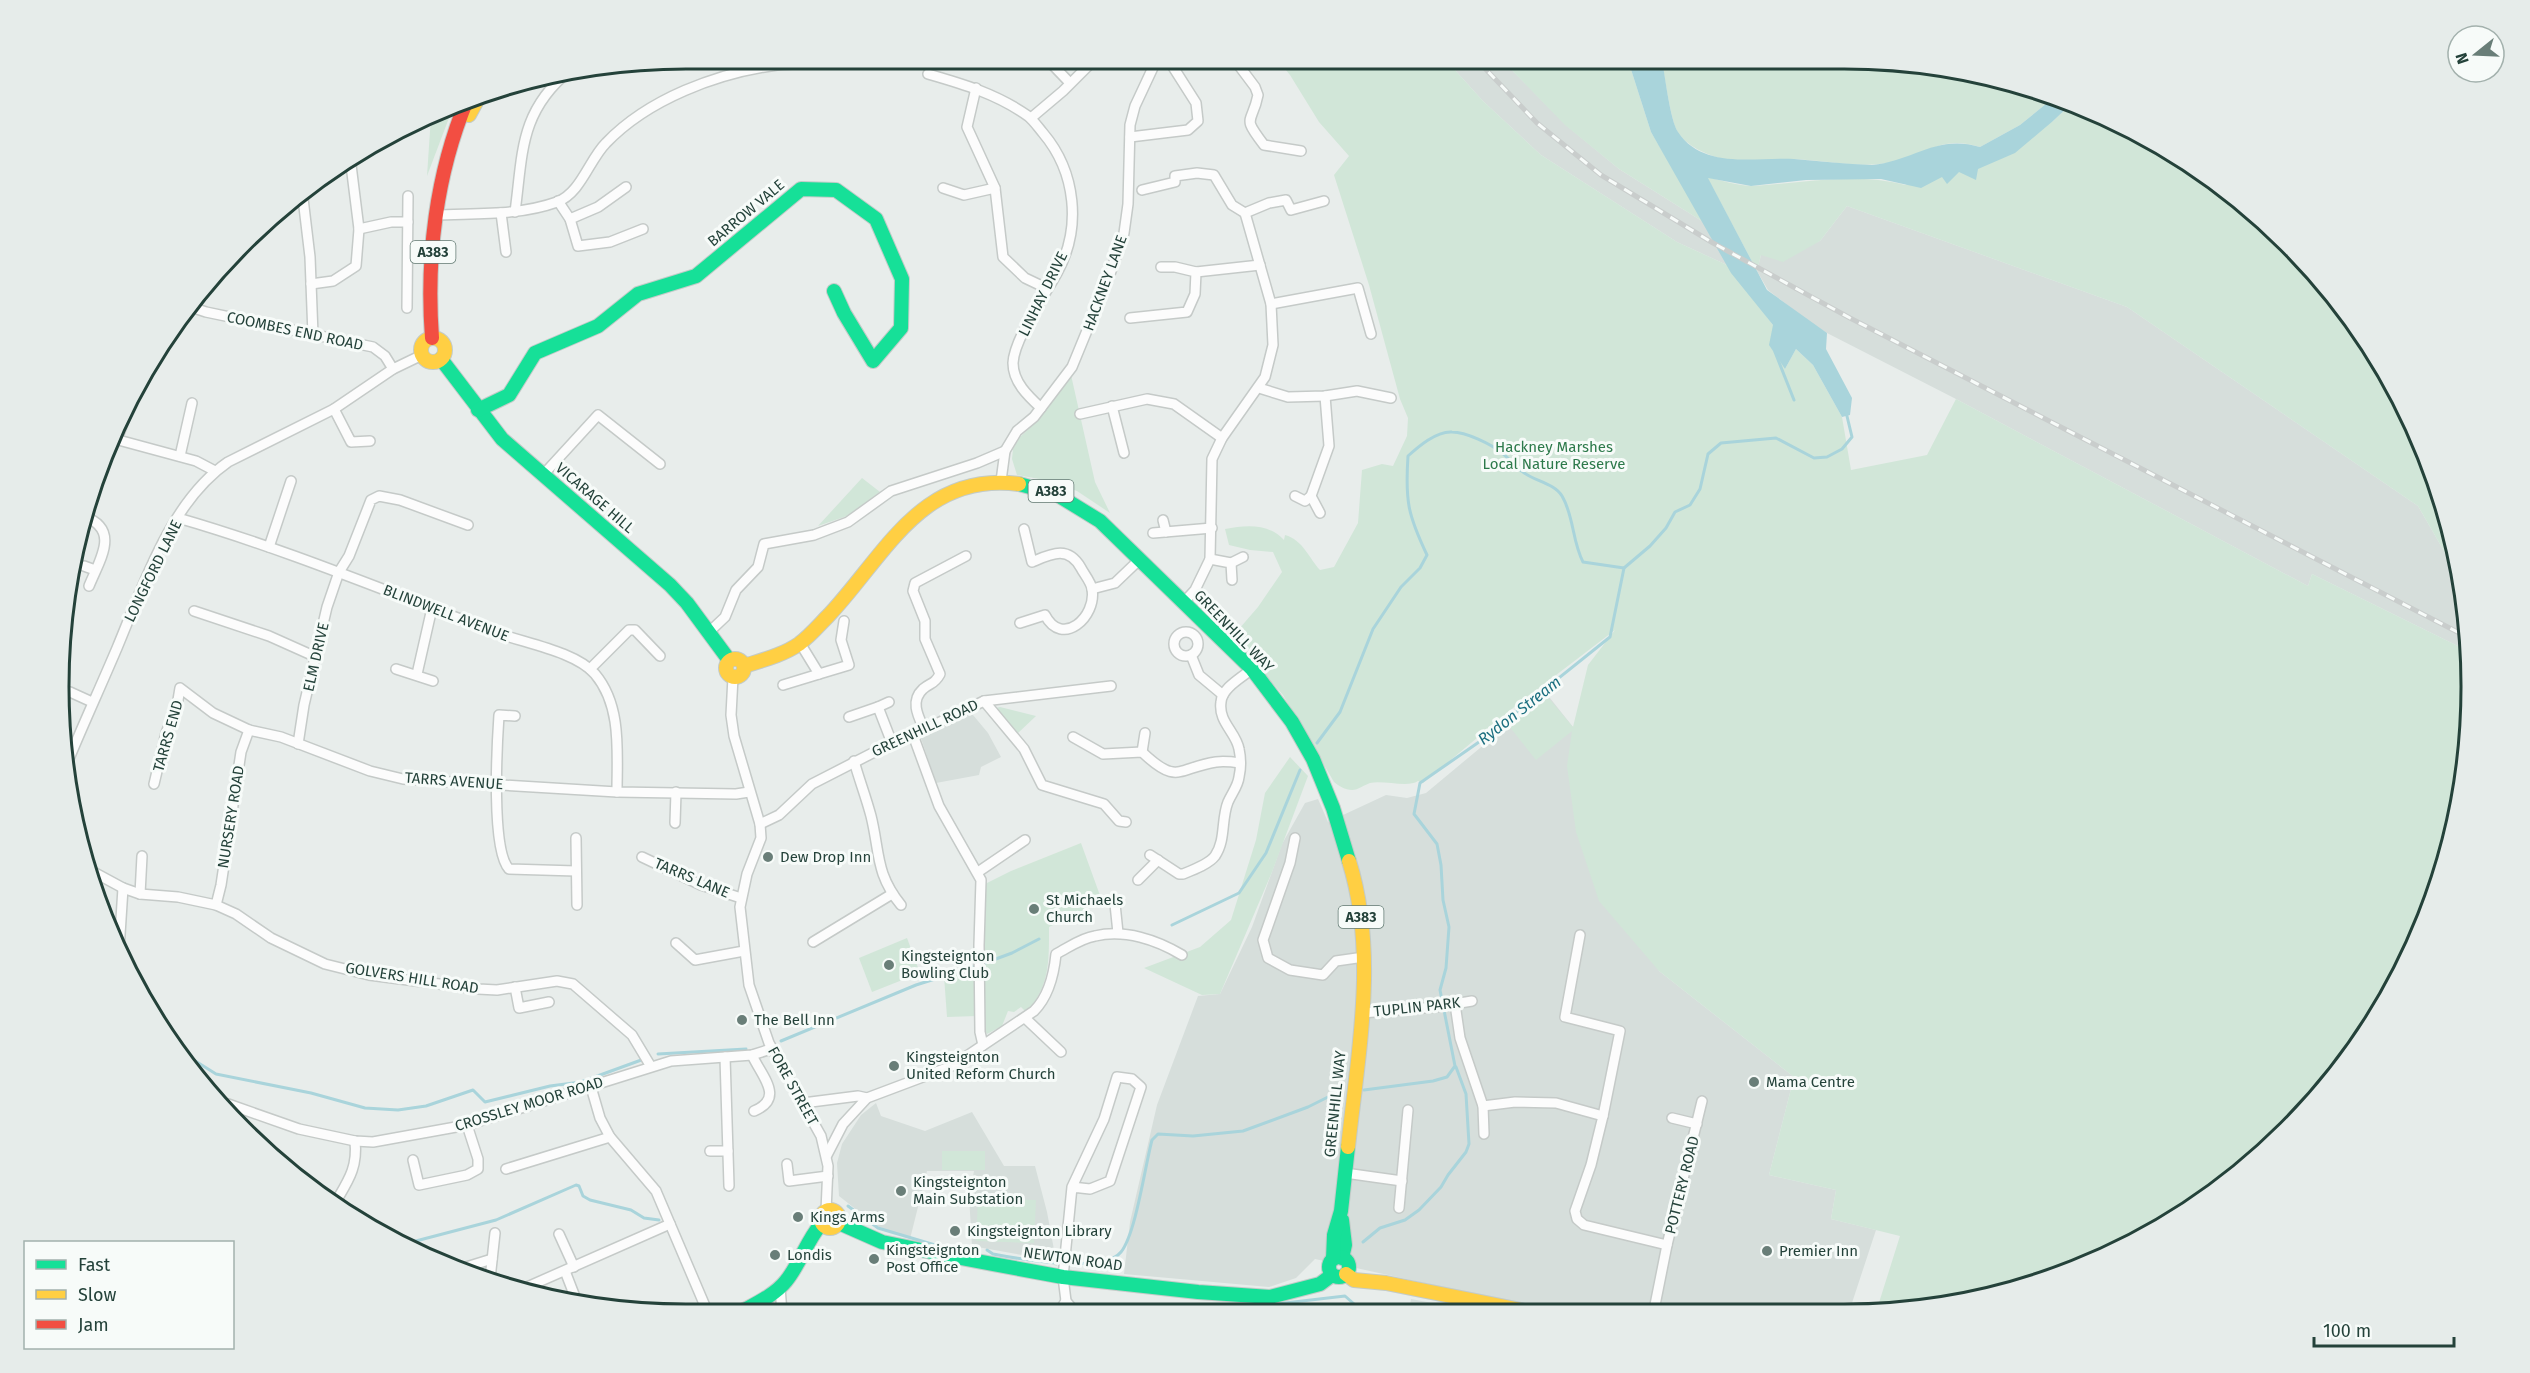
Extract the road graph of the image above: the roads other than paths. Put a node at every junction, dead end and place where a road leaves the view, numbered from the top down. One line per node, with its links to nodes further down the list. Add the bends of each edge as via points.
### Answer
1 (762, 69): 23 (street, via 686,90 626,124 604,144 568,195)
2 (1057, 69): 9 (street)
3 (1085, 69): 9 (street)
4 (1152, 69): 14 (street, HACKNEY LANE, via 1134,106)
5 (1174, 69): 14 (street, via 1196,103 1198,121 1188,130)
6 (1242, 69): 16 (street, via 1258,95 1249,116 1251,128 1264,145)
7 (928, 74): 10 (street, LINHAY DRIVE)
8 (558, 83): 26 (street, via 537,106 527,128)
9 (1070, 83): 13 (street)
10 (976, 88): 13 (street, LINHAY DRIVE); 20 (street, via 967,127)
11 (473, 107): 15 (main road, A383)
12 (462, 112): 15 (main road, A383)
13 (1031, 118): 39 (street, LINHAY DRIVE, via 1055,147 1064,166 1074,216 1057,272)
14 (1130, 137): 56 (street, HACKNEY LANE, via 1124,233 1072,367)
15 (452, 143): 29 (main road, A383, via 439,184)
16 (1301, 151)
17 (352, 167): 32 (street)
18 (626, 187): 30 (street, via 598,207)
19 (944, 188): 20 (street, via 964,195)
20 (995, 188): 39 (street, via 1003,257 1025,278)
21 (1142, 190): 28 (street, via 1175,182 1174,176 1214,175 1232,206)
22 (408, 196): 31 (street)
23 (558, 201): 26 (street); 30 (street)
24 (1324, 201): 28 (street, via 1291,210 1286,200 1278,201)
25 (303, 203): 38 (street)
26 (515, 212): 27 (street)
27 (501, 213): 29 (street); 34 (street)
28 (1245, 213): 35 (street)
29 (435, 214): 47 (main road, A383)
30 (570, 219): 33 (street, via 578,246 610,242)
31 (408, 222): 32 (street); 42 (street)
32 (360, 229): 38 (street, via 356,266 333,281)
33 (643, 229)
34 (506, 252)
35 (1260, 265): 37 (street); 41 (street)
36 (1161, 267): 37 (street)
37 (1196, 272): 44 (street, via 1195,294 1187,312)
38 (311, 284): 46 (street)
39 (1046, 288): 56 (street, LINHAY DRIVE, via 1016,348 1013,363 1016,378)
40 (834, 291): 58 (main road, BARROW VALE, via 873,361 901,328 902,279 876,219 836,190 801,189 696,276 638,294 598,326 535,353 509,395)
41 (1271, 304): 45 (street, via 1358,288); 51 (street, via 1273,345)
42 (407, 308)
43 (199, 309): 46 (street, COOMBES END ROAD)
44 (1130, 318)
45 (1371, 334)
46 (313, 335): 50 (street, COOMBES END ROAD, via 373,347)
47 (432, 338): 48 (main road, via 423,344); 49 (main road, A383, via 444,346)
48 (422, 355): 49 (main road, via 430,362); 50 (street, LONGFORD LANE)
49 (441, 359): 58 (main road, VICARAGE HILL / A383)
50 (393, 369): 57 (street, LONGFORD LANE)
51 (1259, 388): 52 (street, via 1288,397); 60 (street)
52 (1325, 396): 53 (street, via 1358,391); 72 (street, via 1329,446)
53 (1391, 398)
54 (192, 404): 65 (street)
55 (1112, 406): 59 (street); 60 (street, via 1147,399 1174,404); 64 (street)
56 (1041, 408): 63 (street, HACKNEY LANE, via 1017,431)
57 (334, 409): 62 (street, via 351,442); 67 (street, LONGFORD LANE)
58 (478, 410): 68 (main road, VICARAGE HILL / A383, via 502,439)
59 (1080, 414)
60 (1222, 438): 78 (street, via 1212,459)
61 (121, 440): 65 (street)
62 (370, 441)
63 (1005, 451): 70 (street, HACKNEY LANE); 99 (street, via 891,491 848,522 813,535 764,544 758,567 736,590 724,617)
64 (1124, 453)
65 (180, 456): 67 (street)
66 (660, 464): 68 (street, via 598,416)
67 (215, 471): 74 (street, LONGFORD LANE, via 194,492)
68 (543, 475): 99 (main road, VICARAGE HILL / A383, via 670,585)
69 (291, 481): 82 (street)
70 (1001, 481): 86 (main road, GREENHILL WAY / A383, via 1047,489 1072,500); 100 (main road, GREENHILL WAY / A383, via 961,486 931,500)
71 (1295, 496): 72 (street, via 1305,501)
72 (1311, 496): 73 (street)
73 (1320, 513)
74 (178, 518): 82 (street, BLINDWELL AVENUE); 119 (street, LONGFORD LANE)
75 (92, 520): 89 (street, via 104,530 106,541)
76 (1163, 520): 80 (street)
77 (468, 525): 90 (street, ELM DRIVE, via 380,496 371,500)
78 (1212, 528): 80 (street); 85 (street)
79 (1024, 529): 93 (street, via 1032,562 1061,552 1077,562)
80 (1166, 532): 81 (street)
81 (1153, 533)
82 (269, 547): 90 (street, BLINDWELL AVENUE)
83 (966, 556): 124 (street, via 915,582 913,591 925,621 925,639 940,674 916,698 915,707)
84 (1243, 557): 87 (street)
85 (1210, 559): 87 (street); 94 (street, via 1195,590)
86 (1140, 560): 93 (street, via 1115,583); 94 (main road, GREENHILL WAY / A383)
87 (1230, 563): 91 (street)
88 (84, 566): 89 (street)
89 (95, 570): 92 (street)
90 (339, 572): 95 (street, BLINDWELL AVENUE); 103 (street, ELM DRIVE)
91 (1232, 580)
92 (88, 586)
93 (1092, 589): 98 (street, via 1088,612 1074,627 1056,627 1045,615)
94 (1184, 602): 108 (main road, GREENHILL WAY / A383)
95 (432, 608): 107 (street, BLINDWELL AVENUE, via 571,658); 109 (street)
96 (194, 611): 103 (street, via 269,636)
97 (844, 621): 110 (street, via 842,640 849,664)
98 (1020, 623)
99 (708, 633): 104 (main road, VICARAGE HILL / A383)
100 (800, 643): 105 (main road, GREENHILL WAY / A383); 110 (street)
101 (1191, 655): 117 (street, via 1198,675)
102 (660, 656): 107 (street, via 635,630 629,630)
103 (316, 657): 130 (street, ELM DRIVE)
104 (729, 660): 105 (main road, via 738,659); 111 (main road, VICARAGE HILL / A383, via 725,669)
105 (744, 666): 111 (main road, A383, via 742,675)
106 (396, 669): 109 (street)
107 (590, 669): 137 (street, BLINDWELL AVENUE, via 612,701)
108 (1252, 669): 117 (street); 167 (main road, GREENHILL WAY / A383, via 1302,739 1333,808 1360,910)
109 (417, 674): 112 (street)
110 (819, 674): 113 (street)
111 (733, 677): 139 (street, VICARAGE HILL, via 731,715)
112 (433, 681)
113 (783, 685)
114 (1111, 686): 118 (street, GREENHILL ROAD)
115 (180, 688): 125 (street, TARRS AVENUE, via 213,713); 135 (street, TARRS END)
116 (69, 692): 119 (street)
117 (1222, 695): 134 (street, via 1223,721 1239,746)
118 (984, 700): 124 (street, GREENHILL ROAD); 140 (street, via 1024,748 1042,785 1104,804 1119,821)
119 (92, 702): 131 (street, LONGFORD LANE)
120 (889, 702): 121 (street)
121 (878, 707): 123 (street); 129 (street)
122 (514, 716): 136 (street, via 499,715)
123 (849, 717)
124 (924, 729): 127 (street, GREENHILL ROAD)
125 (249, 730): 130 (street, TARRS AVENUE); 157 (street, NURSERY ROAD, via 241,752)
126 (1145, 734): 132 (street)
127 (913, 735): 129 (street, GREENHILL ROAD); 149 (street, via 939,806)
128 (1074, 738): 132 (street, via 1103,754)
129 (892, 743): 133 (street, GREENHILL ROAD)
130 (298, 744): 136 (street, TARRS AVENUE, via 369,771 404,779)
131 (72, 750)
132 (1142, 752): 134 (street, via 1164,770 1173,772 1218,761)
133 (854, 761): 142 (street, GREENHILL ROAD, via 812,784 778,815); 154 (street, via 871,817 878,862)
134 (1240, 763): 151 (street, via 1219,847 1211,860 1179,874 1154,858)
135 (154, 784)
136 (498, 784): 137 (street, TARRS AVENUE); 148 (street, via 500,849 506,865)
137 (617, 792): 138 (street, TARRS AVENUE)
138 (676, 792): 139 (street, TARRS AVENUE); 141 (street)
139 (748, 792): 142 (street, VICARAGE HILL)
140 (1126, 822)
141 (675, 823)
142 (760, 824): 155 (street, FORE STREET, via 761,838)
143 (576, 838): 148 (street)
144 (1295, 838): 167 (street, via 1286,877 1263,939 1268,958 1290,969 1323,975 1336,961)
145 (1025, 840): 149 (street)
146 (142, 856): 153 (street)
147 (642, 857): 155 (street, TARRS LANE, via 701,885)
148 (576, 871): 158 (street)
149 (978, 872): 174 (street)
150 (99, 875): 152 (street, GOLVERS HILL ROAD)
151 (1138, 880)
152 (123, 888): 153 (street, GOLVERS HILL ROAD); 160 (street)
153 (140, 894): 157 (street, GOLVERS HILL ROAD)
154 (892, 894): 159 (street); 163 (street)
155 (741, 898): 165 (street, FORE STREET)
156 (1115, 904): 161 (street)
157 (216, 905): 168 (street, GOLVERS HILL ROAD, via 325,964 369,975 478,989)
158 (577, 905)
159 (901, 905)
160 (120, 932)
161 (1118, 933): 166 (street, via 1152,940); 173 (street, via 1094,936 1056,954 1043,1002)
162 (1580, 935): 188 (street, via 1565,1017 1620,1031)
163 (813, 942)
164 (676, 943): 165 (street, via 695,960)
165 (744, 951): 175 (street, FORE STREET, via 749,985)
166 (1182, 955)
167 (1364, 957): 172 (main road, GREENHILL WAY / A383)
168 (515, 987): 170 (street, via 519,1008); 179 (street, GOLVERS HILL ROAD, via 557,981 573,984 632,1035)
169 (1472, 1001): 171 (street, TUPLIN PARK)
170 (549, 1002)
171 (1455, 1004): 172 (street, TUPLIN PARK); 185 (street, via 1461,1038)
172 (1362, 1012): 201 (main road, GREENHILL WAY / A383)
173 (1025, 1018): 174 (street); 176 (street)
174 (983, 1045): 181 (street, via 940,1072)
175 (771, 1049): 177 (street, CROSSLEY MOOR ROAD); 183 (street, FORE STREET)
176 (1061, 1052)
177 (752, 1056): 178 (street, CROSSLEY MOOR ROAD); 187 (street, via 771,1096 765,1107)
178 (725, 1057): 179 (street, CROSSLEY MOOR ROAD, via 683,1058); 195 (street)
179 (650, 1065): 180 (street, CROSSLEY MOOR ROAD)
180 (591, 1087): 191 (street, CROSSLEY MOOR ROAD); 193 (street)
181 (867, 1098): 183 (street); 197 (street, via 843,1124)
182 (1702, 1101): 190 (street, POTTERY ROAD)
183 (803, 1103): 197 (street, FORE STREET)
184 (234, 1106): 194 (street, CROSSLEY MOOR ROAD, via 299,1129)
185 (1483, 1106): 188 (street, via 1556,1102); 192 (street)
186 (1408, 1110): 203 (street)
187 (754, 1111)
188 (1603, 1116): 212 (street, POTTERY ROAD, via 1575,1211 1577,1219 1584,1225)
189 (1672, 1118): 190 (street, POTTERY ROAD)
190 (1697, 1124): 212 (street, POTTERY ROAD)
191 (467, 1125): 194 (street, CROSSLEY MOOR ROAD, via 373,1142); 198 (street, via 478,1169 419,1185)
192 (1484, 1134)
193 (610, 1137): 200 (street); 209 (street, via 653,1185)
194 (355, 1141): 206 (street, via 357,1158)
195 (728, 1150): 196 (street); 204 (street)
196 (710, 1151)
197 (827, 1155): 202 (street, FORE STREET)
198 (413, 1160)
199 (787, 1164): 202 (street, via 789,1181)
200 (506, 1169)
201 (1345, 1173): 203 (street); 215 (main road, GREENHILL WAY / A383, via 1341,1212 1345,1245)
202 (828, 1176): 208 (street, FORE STREET)
203 (1402, 1181): 207 (street)
204 (729, 1186)
205 (1072, 1187): 205 (street, via 1090,1189 1110,1181 1141,1087 1132,1079 1117,1077 1104,1119); 218 (street)
206 (338, 1197)
207 (1399, 1208)
208 (824, 1217): 218 (main road, NEWTON ROAD, via 826,1228 832,1229 839,1222 887,1243); 220 (main road)
209 (670, 1224): 216 (street); 223 (street)
210 (495, 1233): 213 (street)
211 (559, 1234): 216 (street)
212 (1667, 1245): 229 (street, POTTERY ROAD)
213 (492, 1259): 214 (street); 217 (street)
214 (472, 1265)
215 (1338, 1267): 218 (main road, NEWTON ROAD, via 1320,1284 1281,1296 1256,1298); 228 (main road, via 1361,1270 1369,1280)
216 (570, 1269): 219 (street); 221 (street)
217 (491, 1272)
218 (1063, 1273): 222 (street)
219 (533, 1284)
220 (780, 1287): 224 (main road); 225 (street)
221 (575, 1294)
222 (1066, 1301): 226 (street); 227 (street)
223 (704, 1304)
224 (753, 1304)
225 (781, 1304)
226 (1064, 1304)
227 (1068, 1304)
228 (1477, 1304)
229 (1655, 1304)

